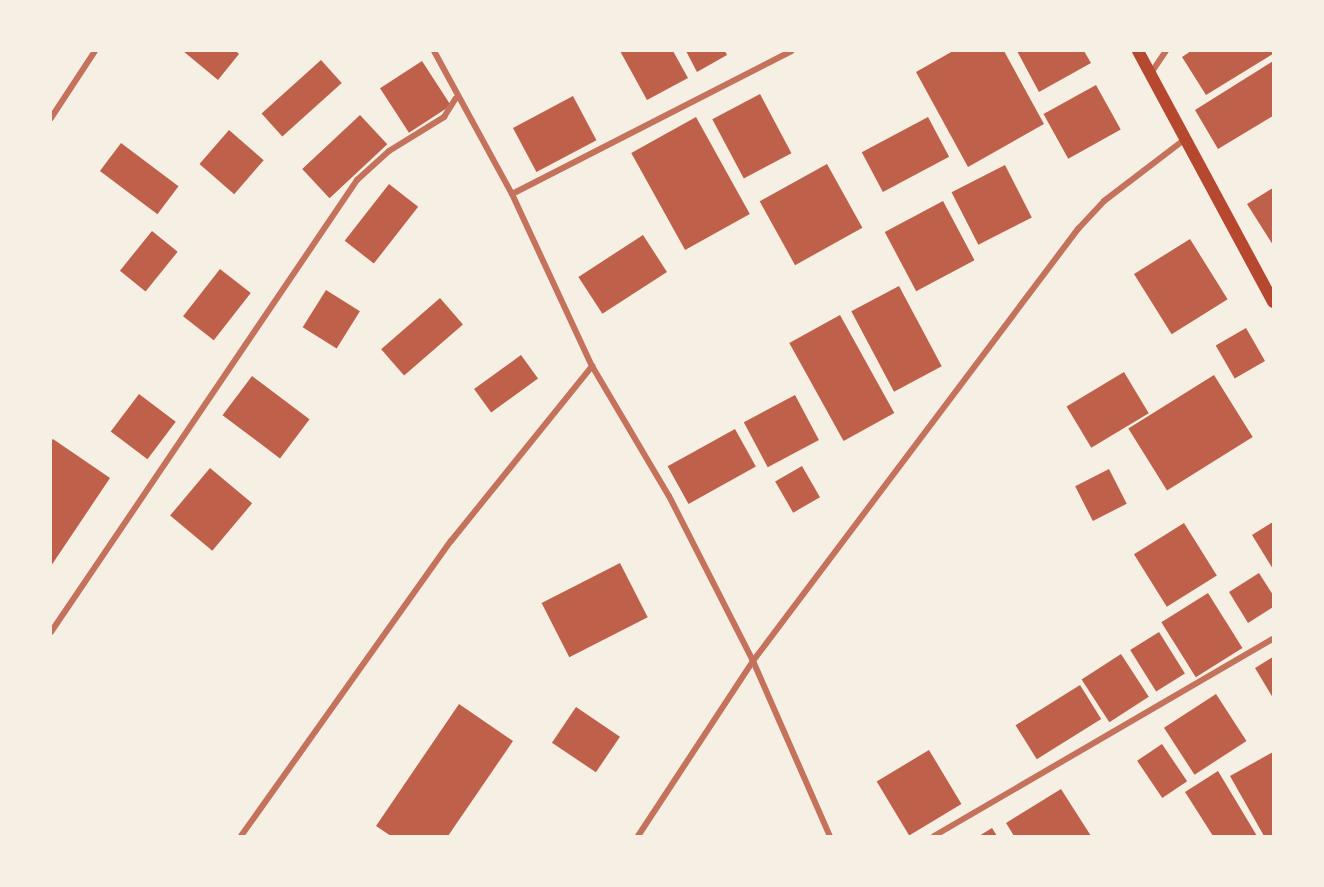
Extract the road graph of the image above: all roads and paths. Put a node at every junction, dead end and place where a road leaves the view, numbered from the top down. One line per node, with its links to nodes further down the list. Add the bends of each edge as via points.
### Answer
1 (95, 51): 8 (street)
2 (434, 51): 7 (street)
3 (791, 51): 10 (street)
4 (1138, 51): 6 (main road)
5 (1166, 51): 6 (street)
6 (1151, 73): 9 (main road)
7 (456, 98): 10 (street); 13 (street, via 444,117 389,151 357,180)
8 (51, 118)
9 (1185, 139): 11 (main road); 15 (street, via 1104,201 1078,229)
10 (512, 194): 12 (street)
11 (1273, 302)
12 (592, 366): 15 (street, via 669,496); 16 (street, via 451,541)
13 (51, 632)
14 (1273, 639): 19 (street)
15 (753, 661): 17 (street); 18 (street)
16 (241, 836)
17 (638, 836)
18 (830, 836)
19 (934, 836)

